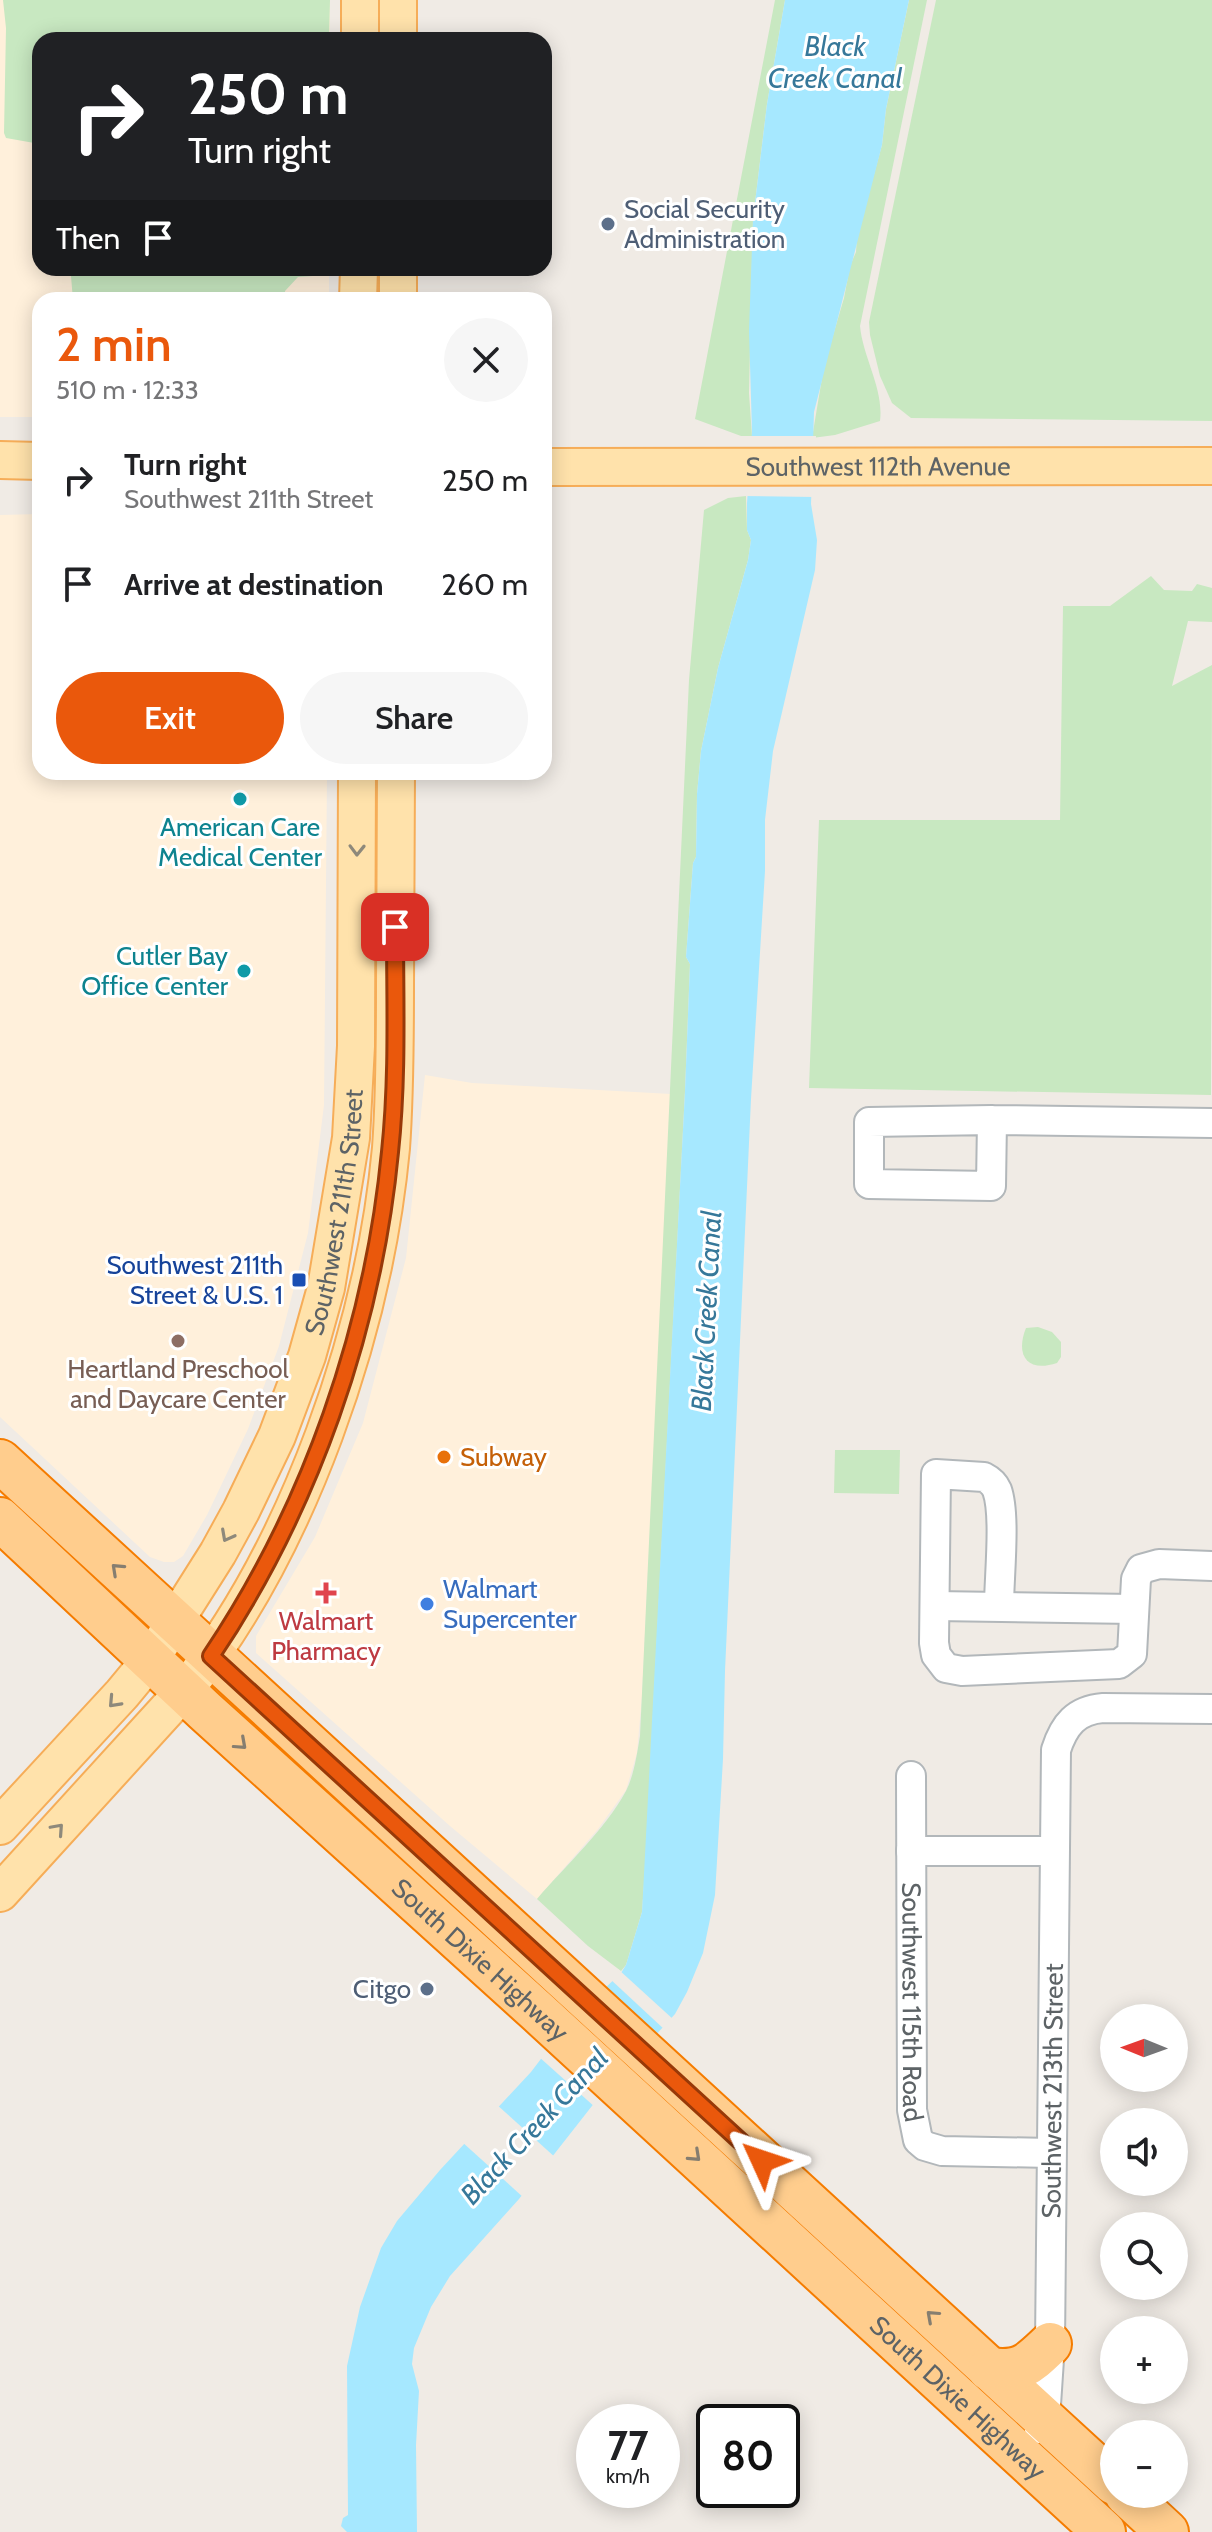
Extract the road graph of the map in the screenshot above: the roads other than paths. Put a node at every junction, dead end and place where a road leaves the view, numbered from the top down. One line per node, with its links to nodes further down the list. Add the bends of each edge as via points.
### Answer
1 (360, 0): 3 (main road)
2 (398, 0): 4 (main road)
3 (360, 32)
4 (398, 32)
5 (0, 460): 6 (main road)
6 (32, 461)
7 (1212, 466): 8 (main road, Southwest 112th Avenue)
8 (552, 467)
9 (357, 780): 19 (main road, Southwest 211th Street, one-way to 19, via 354,1104 326,1288 307,1356 272,1446 218,1553)
10 (396, 780): 20 (main road, Southwest 211th Street, via 393,1106 373,1262 343,1378 297,1498 261,1574)
11 (992, 1120): 11 (street, via 991,1186 869,1184 869,1122); 12 (street)
12 (1212, 1123)
13 (0, 1461): 19 (highway, South Dixie Highway, one-way to 13)
14 (0, 1519): 21 (highway, South Dixie Highway)
15 (1212, 1566): 18 (street, via 1146,1566 1136,1579)
16 (935, 1606): 17 (street); 17 (street, via 936,1474 984,1477 997,1490); 18 (street, via 936,1655 946,1668 962,1671 1119,1664 1132,1654)
17 (999, 1606): 18 (street)
18 (1134, 1609)
19 (175, 1622): 20 (highway, South Dixie Highway); 21 (main road, Southwest 211th Street)
20 (211, 1656): 22 (main road, Southwest 211th Street); 31 (highway, South Dixie Highway, one-way to 20)
21 (151, 1659): 22 (highway, South Dixie Highway); 25 (main road, Southwest 211th Street, one-way to 25)
22 (184, 1691): 28 (main road, Southwest 211th Street, one-way to 22); 33 (highway, South Dixie Highway, one-way to 33)
23 (1212, 1709): 27 (street, Southwest 213th Street, via 1103,1708 1070,1720 1054,1762)
24 (911, 1776): 26 (street, Southwest 115th Road)
25 (0, 1826)
26 (911, 1851): 27 (street); 29 (street, Southwest 115th Road, via 912,2110 918,2140 942,2151)
27 (1054, 1851): 29 (street, Southwest 213th Street)
28 (0, 1893)
29 (1051, 2153): 30 (street, Southwest 213th Street)
30 (1050, 2344): 31 (highway, via 1021,2368); 32 (street, Southwest 213th Street)
31 (989, 2369): 32 (highway, South Dixie Highway)
32 (1045, 2420): 33 (street); 34 (highway, South Dixie Highway)
33 (1019, 2454): 36 (highway, South Dixie Highway)
34 (1100, 2470)
35 (1141, 2508): 37 (highway)
36 (1104, 2532)
37 (1167, 2532)

